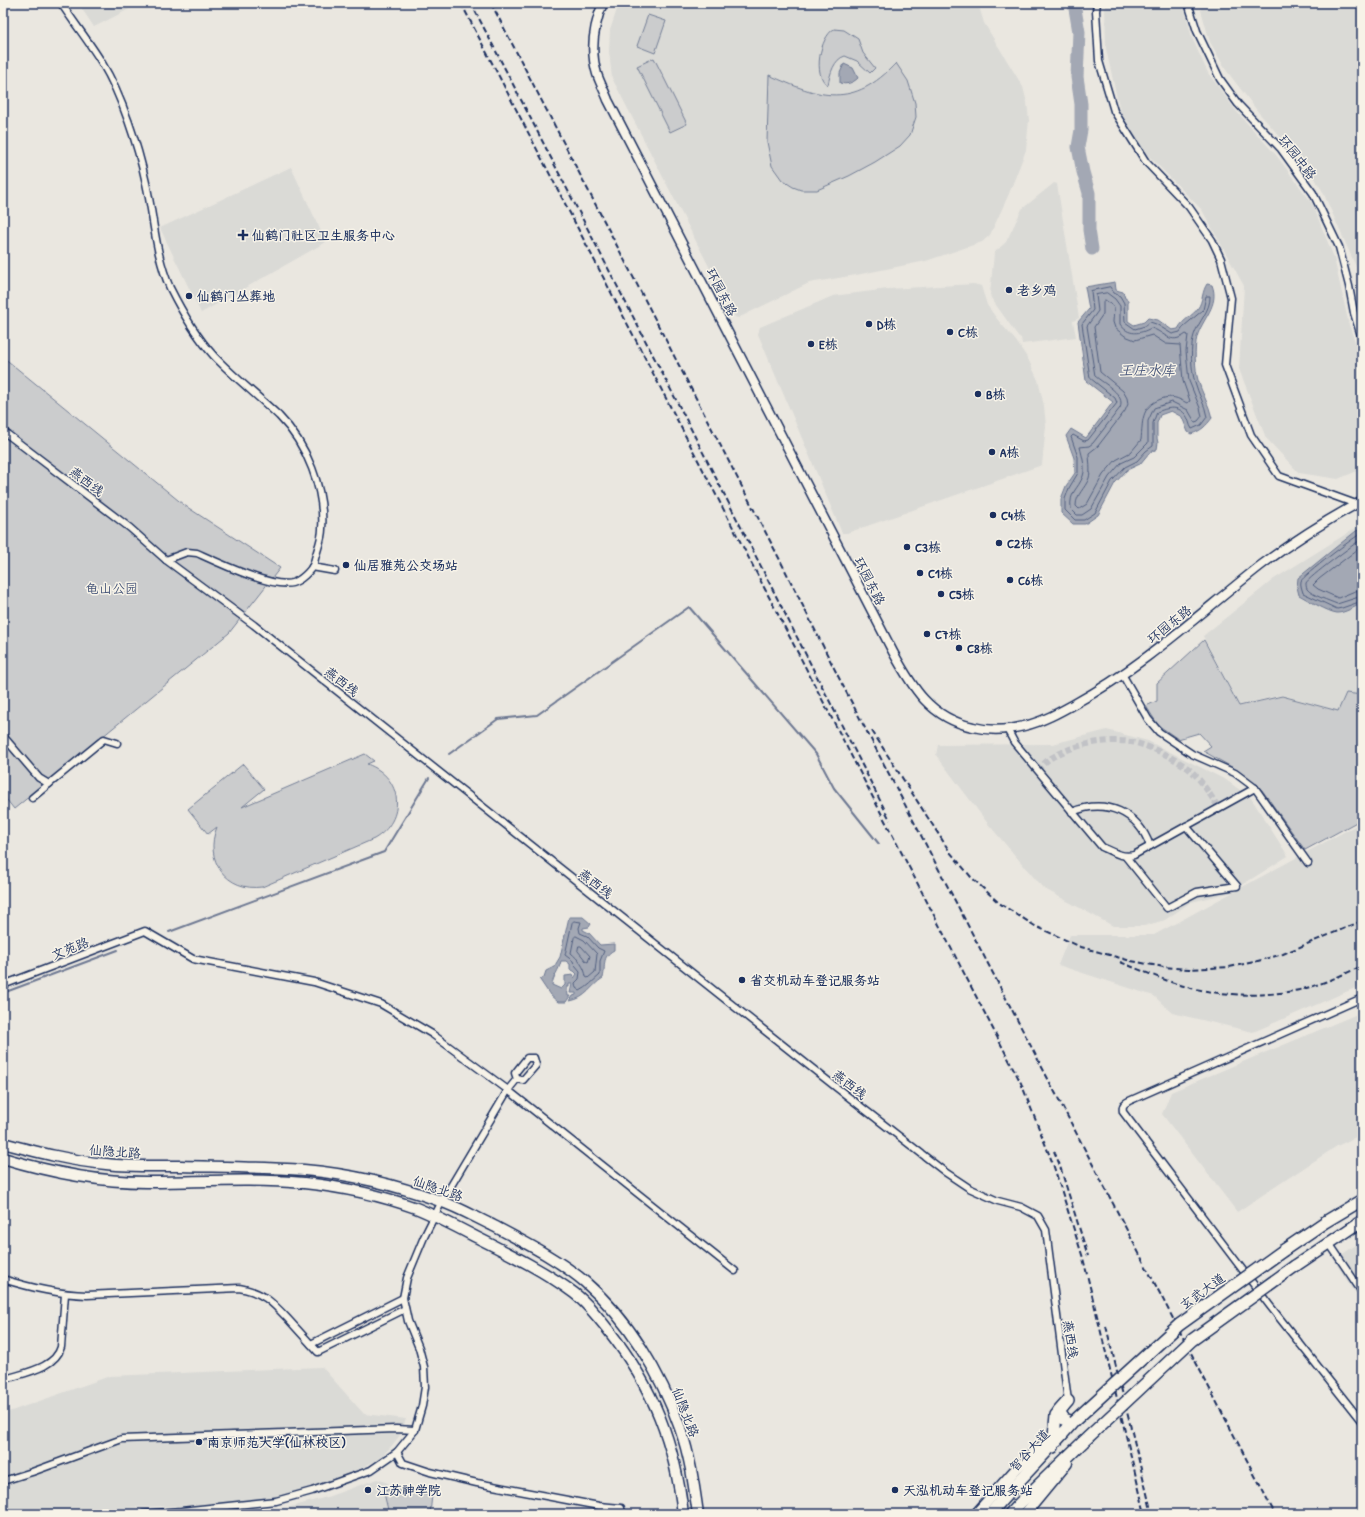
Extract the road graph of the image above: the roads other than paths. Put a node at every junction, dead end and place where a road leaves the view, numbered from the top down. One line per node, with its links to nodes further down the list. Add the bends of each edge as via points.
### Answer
1 (61, 3): 9 (street, via 102,64 118,95 147,184 159,255 170,287 189,323 215,356 280,418 302,446 312,467 322,512 322,531)
2 (602, 3): 12 (street, 环园东路, via 595,26 594,58 597,74 608,100 904,672 927,704 957,723 973,728)
3 (1097, 3): 7 (street, via 1100,61 1114,111 1146,162 1189,207 1212,240 1221,259 1231,298 1225,365 1251,435 1279,476)
4 (1188, 3): 5 (street, 环园中路, via 1197,31 1220,79 1238,104 1281,149 1313,193 1339,247)
5 (1362, 339)
6 (3, 431): 8 (street, 燕西线, via 130,528)
7 (1359, 503): 11 (street, 环园东路, via 1280,552)
8 (166, 560): 9 (street, via 187,552 197,553 247,574 278,583 292,583 306,575); 44 (street, 燕西线, via 254,625 945,1172 969,1188 1038,1216 1046,1230)
9 (312, 566): 10 (street)
10 (335, 570)
11 (1122, 674): 12 (street, 环园东路, via 1068,708 1024,726); 16 (street, via 1148,719 1160,732 1192,754 1236,773)
12 (1007, 729): 18 (street, via 1014,742)
13 (3, 736): 15 (street, via 38,778)
14 (117, 743): 15 (street, via 104,739)
15 (49, 784): 17 (street)
16 (1255, 788): 19 (street); 22 (street)
17 (32, 798)
18 (1072, 812): 20 (street, via 1094,806 1116,809 1135,821 1144,832); 21 (street, via 1102,847)
19 (1186, 826): 20 (street); 21 (street, via 1237,886 1197,892 1168,908)
20 (1150, 846): 21 (street)
21 (1126, 857)
22 (1308, 863)
23 (3, 985): 26 (street, 文苑路, via 145,931 193,959 314,982 381,1004 432,1034)
24 (1362, 998): 46 (street, via 1124,1103 1122,1107 1123,1112 1270,1306)
25 (517, 1079): 26 (street)
26 (508, 1090): 31 (street); 36 (street)
27 (3, 1143): 31 (main road, 仙隐北路, via 76,1161 108,1165 267,1168 344,1175)
28 (3, 1158): 32 (main road, 仙隐北路, via 97,1179 144,1182 266,1180 334,1187 374,1195)
29 (1362, 1196): 33 (street)
30 (1362, 1200): 33 (highway, 玄武大道)
31 (442, 1201): 32 (street); 56 (main road, 仙隐北路, via 520,1240 564,1266 585,1282 615,1314 647,1358 672,1407 686,1449)
32 (434, 1216): 40 (street, via 408,1278); 55 (main road, 仙隐北路, via 512,1254 575,1294 591,1308 636,1370 659,1414 672,1453)
33 (1325, 1222): 45 (highway, 玄武大道, bridge, via 1179,1325)
34 (1362, 1222): 35 (highway)
35 (1329, 1242): 38 (street); 49 (highway, bridge, via 1192,1340)
36 (735, 1271)
37 (3, 1279): 39 (street, via 30,1288)
38 (1361, 1287)
39 (65, 1294): 42 (street, via 246,1289 272,1302); 43 (street, via 61,1347 58,1355 48,1364)
40 (403, 1298): 41 (street); 42 (street)
41 (405, 1309): 42 (street, via 318,1352); 47 (street, via 424,1367 425,1387)
42 (311, 1344)
43 (3, 1380)
44 (1068, 1401): 45 (highway, via 1059,1411 1064,1419); 48 (highway, via 1056,1415)
45 (1073, 1422): 48 (main road); 50 (highway, 智谷大道)
46 (1362, 1422)
47 (415, 1430): 51 (street); 52 (street, via 122,1439)
48 (1054, 1434): 50 (highway); 57 (main road, via 1017,1468)
49 (1083, 1442): 59 (highway); 60 (main road)
50 (1053, 1447): 58 (highway, 智谷大道)
51 (397, 1452): 53 (street, via 371,1470 276,1501); 54 (street, via 403,1463 430,1472 533,1494 621,1508)
52 (3, 1481)
53 (143, 1514)
54 (622, 1514)
55 (683, 1514)
56 (698, 1514)
57 (976, 1514)
58 (990, 1514)
59 (1010, 1514)
60 (1025, 1514)

